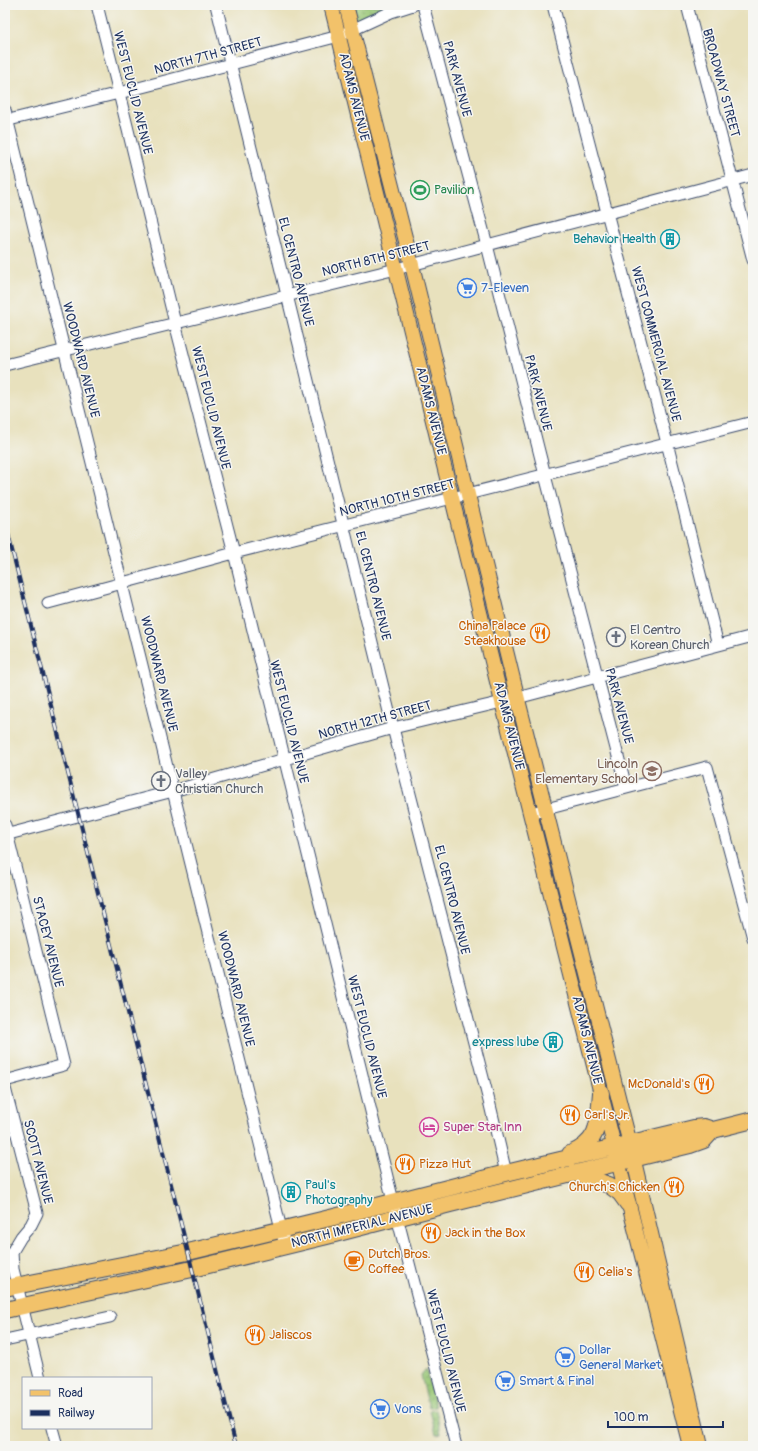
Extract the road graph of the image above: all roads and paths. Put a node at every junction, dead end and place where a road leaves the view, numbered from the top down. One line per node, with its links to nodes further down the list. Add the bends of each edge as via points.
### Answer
1 (97, 5): 11 (street, WEST EUCLID AVENUE)
2 (216, 5): 10 (street, EL CENTRO AVENUE)
3 (331, 5): 9 (main road, ADAMS AVENUE)
4 (346, 5): 9 (main road, ADAMS AVENUE)
5 (413, 5): 9 (street, NORTH 7TH STREET, via 391,12)
6 (423, 5): 16 (street, PARK AVENUE)
7 (552, 5): 15 (street, WEST COMMERCIAL AVENUE)
8 (687, 5): 14 (street, BROADWAY STREET)
9 (346, 34): 10 (street, NORTH 7TH STREET); 18 (main road, ADAMS AVENUE); 19 (main road, ADAMS AVENUE)
10 (231, 64): 11 (street, NORTH 7TH STREET); 20 (street, EL CENTRO AVENUE)
11 (120, 93): 12 (street, NORTH 7TH STREET); 21 (street, WEST EUCLID AVENUE)
12 (6, 117): 22 (street, WOODWARD AVENUE)
13 (753, 175): 14 (street, NORTH 8TH STREET)
14 (732, 181): 15 (street, NORTH 8TH STREET); 17 (street, BROADWAY STREET)
15 (607, 214): 16 (street, NORTH 8TH STREET); 25 (street, WEST COMMERCIAL AVENUE)
16 (487, 245): 18 (street, NORTH 8TH STREET); 26 (street, PARK AVENUE)
17 (753, 260)
18 (412, 265): 19 (street, NORTH 8TH STREET); 27 (main road, ADAMS AVENUE)
19 (396, 269): 20 (street, NORTH 8TH STREET); 28 (main road, ADAMS AVENUE)
20 (287, 296): 21 (street, NORTH 8TH STREET); 29 (street, EL CENTRO AVENUE)
21 (175, 323): 22 (street, NORTH 8TH STREET); 30 (street, WEST EUCLID AVENUE)
22 (64, 350): 23 (street, NORTH 8TH STREET); 31 (street, WOODWARD AVENUE)
23 (5, 365)
24 (753, 422): 25 (street, NORTH 10TH STREET)
25 (667, 443): 26 (street, NORTH 10TH STREET); 34 (street, WEST COMMERCIAL AVENUE)
26 (544, 474): 27 (street, NORTH 10TH STREET); 35 (street, PARK AVENUE)
27 (467, 495): 28 (street, NORTH 10TH STREET); 36 (main road, ADAMS AVENUE)
28 (453, 498): 29 (street, NORTH 10TH STREET); 37 (main road, ADAMS AVENUE)
29 (344, 526): 30 (street, NORTH 10TH STREET); 38 (street, EL CENTRO AVENUE)
30 (234, 553): 31 (street, NORTH 10TH STREET); 39 (street, WEST EUCLID AVENUE)
31 (122, 584): 32 (street, NORTH 10TH STREET); 41 (street, WOODWARD AVENUE)
32 (48, 603)
33 (753, 636): 34 (street, NORTH 12TH STREET)
34 (718, 645): 35 (street, NORTH 12TH STREET)
35 (597, 677): 36 (street, NORTH 12TH STREET); 40 (street, PARK AVENUE)
36 (517, 698): 37 (street, NORTH 12TH STREET); 42 (main road, ADAMS AVENUE)
37 (502, 702): 38 (street, NORTH 12TH STREET); 43 (main road, ADAMS AVENUE)
38 (393, 728): 39 (street, NORTH 12TH STREET); 54 (street, EL CENTRO AVENUE)
39 (284, 760): 41 (street, NORTH 12TH STREET); 56 (street, WEST EUCLID AVENUE)
40 (626, 787): 42 (street); 45 (street, via 707,767)
41 (173, 791): 44 (street, NORTH 12TH STREET); 59 (street, WOODWARD AVENUE)
42 (545, 809): 43 (street); 51 (main road, ADAMS AVENUE)
43 (531, 813): 49 (main road, ADAMS AVENUE)
44 (6, 832): 47 (street, STACEY AVENUE, via 64,1065)
45 (749, 908): 46 (street)
46 (753, 938)
47 (5, 1081)
48 (5, 1088): 61 (street, SCOTT AVENUE, via 37,1213 12,1252)
49 (601, 1093): 52 (main road, ADAMS AVENUE); 53 (highway, via 598,1123 590,1142 580,1150)
50 (753, 1120): 51 (highway, NORTH IMPERIAL AVENUE, via 713,1130 704,1127)
51 (632, 1152): 52 (highway, NORTH IMPERIAL AVENUE); 68 (main road, ADAMS AVENUE)
52 (616, 1156): 53 (highway, NORTH IMPERIAL AVENUE); 55 (highway, NORTH IMPERIAL AVENUE); 57 (main road, ADAMS AVENUE)
53 (538, 1165): 54 (highway, NORTH IMPERIAL AVENUE)
54 (506, 1173): 56 (highway, NORTH IMPERIAL AVENUE)
55 (574, 1173): 57 (highway, via 609,1185 620,1193); 58 (highway, NORTH IMPERIAL AVENUE)
56 (393, 1201): 58 (street, WEST EUCLID AVENUE); 59 (highway, NORTH IMPERIAL AVENUE)
57 (628, 1204): 62 (main road, ADAMS AVENUE)
58 (398, 1218): 60 (highway, NORTH IMPERIAL AVENUE); 73 (street, WEST EUCLID AVENUE)
59 (281, 1230): 60 (street, WOODWARD AVENUE); 61 (highway, NORTH IMPERIAL AVENUE, via 188,1252)
60 (285, 1245): 63 (highway, NORTH IMPERIAL AVENUE, via 192,1269)
61 (11, 1287): 63 (street, SCOTT AVENUE)
62 (650, 1292): 68 (main road, via 658,1299 674,1350); 69 (main road, ADAMS AVENUE)
63 (22, 1306): 64 (highway, NORTH IMPERIAL AVENUE); 66 (street, SCOTT AVENUE)
64 (5, 1310)
65 (110, 1317): 66 (street)
66 (29, 1334): 67 (street); 70 (street, SCOTT AVENUE)
67 (5, 1340)
68 (680, 1354): 69 (main road, ADAMS AVENUE)
69 (677, 1371): 74 (main road, ADAMS AVENUE); 75 (main road, ADAMS AVENUE)
70 (40, 1377)
71 (52, 1429): 72 (street)
72 (57, 1446)
73 (456, 1446)
74 (690, 1446)
75 (701, 1446)

